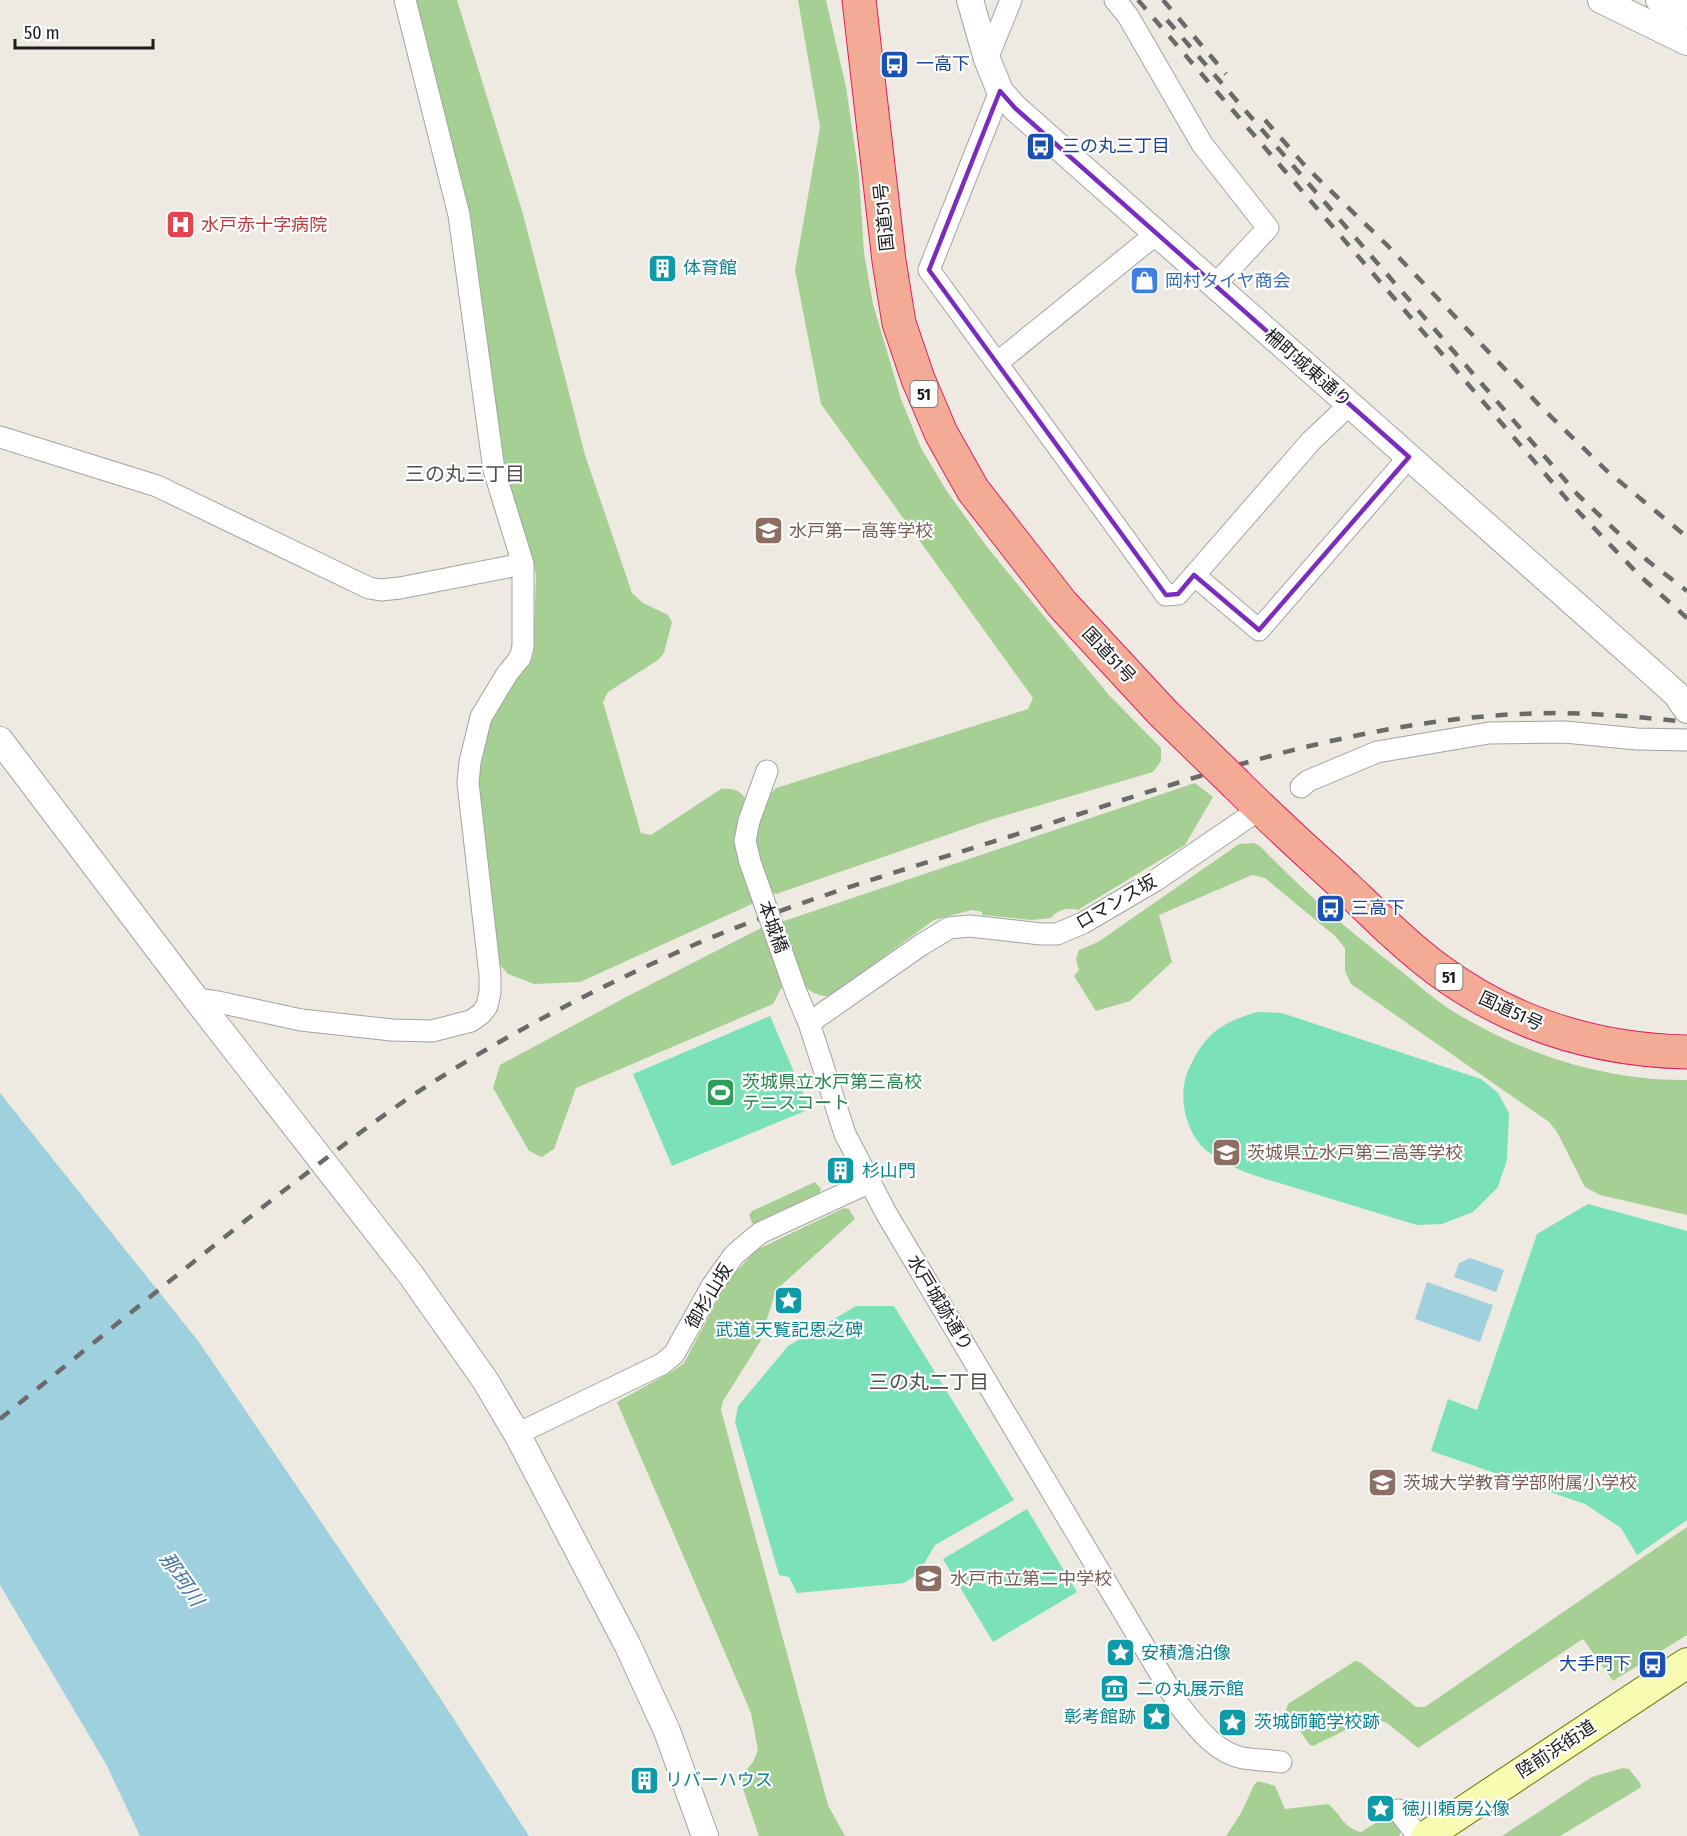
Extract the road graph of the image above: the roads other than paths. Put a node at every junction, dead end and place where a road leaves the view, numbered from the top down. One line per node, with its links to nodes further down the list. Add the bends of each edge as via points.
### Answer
1 (405, 0): 18 (street, via 459,215 494,470)
2 (859, 0): 25 (highway, 国道51号 / 51, bridge, via 899,323 941,433 980,499 1062,604 1163,713)
3 (970, 0): 10 (street, 柵町城東通り)
4 (1011, 0): 10 (street)
5 (1114, 0): 13 (street, via 1128,16 1202,144 1268,228)
6 (1601, 0): 9 (street)
7 (1659, 0): 8 (street)
8 (1687, 14)
9 (1687, 42)
10 (987, 59): 11 (street, 柵町城東通り)
11 (1000, 91): 12 (street, 柵町城東通り); 14 (street, via 929,270)
12 (1156, 234): 13 (street, 柵町城東通り); 14 (street)
13 (1214, 286): 15 (street, 柵町城東通り)
14 (997, 363): 19 (street, via 1166,595 1178,594)
15 (1349, 405): 17 (street, 柵町城東通り); 19 (street, via 1311,441)
16 (0, 437): 18 (street, via 157,486 369,588 390,589)
17 (1409, 457): 19 (street, via 1259,630); 20 (street, 柵町城東通り, via 1676,694)
18 (524, 564): 26 (street, via 523,647 482,717 470,762 468,783 490,975 490,992 481,1014 447,1029 392,1030 301,1020)
19 (1194, 575)
20 (1687, 710)
21 (0, 740): 26 (street)
22 (1687, 740): 24 (street, via 1565,732 1489,733 1377,752)
23 (767, 771): 27 (street, 本城橋, bridge, via 745,841)
24 (1301, 787)
25 (1260, 809): 27 (street, ロマンス坂, via 1156,880 1083,923 1057,934 969,926 949,928); 28 (highway, 国道51号 / 51, via 1401,939 1468,991 1564,1034 1628,1048)
26 (196, 999): 30 (street, via 411,1275)
27 (809, 1023): 29 (street, 水戸城跡通り, via 845,1134)
28 (1687, 1052)
29 (870, 1182): 30 (street, 御杉山坂, via 760,1233 734,1255 674,1354 662,1364); 32 (street, 水戸城跡通り, via 1179,1705 1200,1732 1222,1749 1240,1758)
30 (517, 1434): 34 (street, via 628,1646 667,1731)
31 (1687, 1663): 36 (main road, 陸前浜街道)
32 (1281, 1762)
33 (1400, 1812): 35 (street)
34 (705, 1836)
35 (1418, 1836)
36 (1426, 1836)

